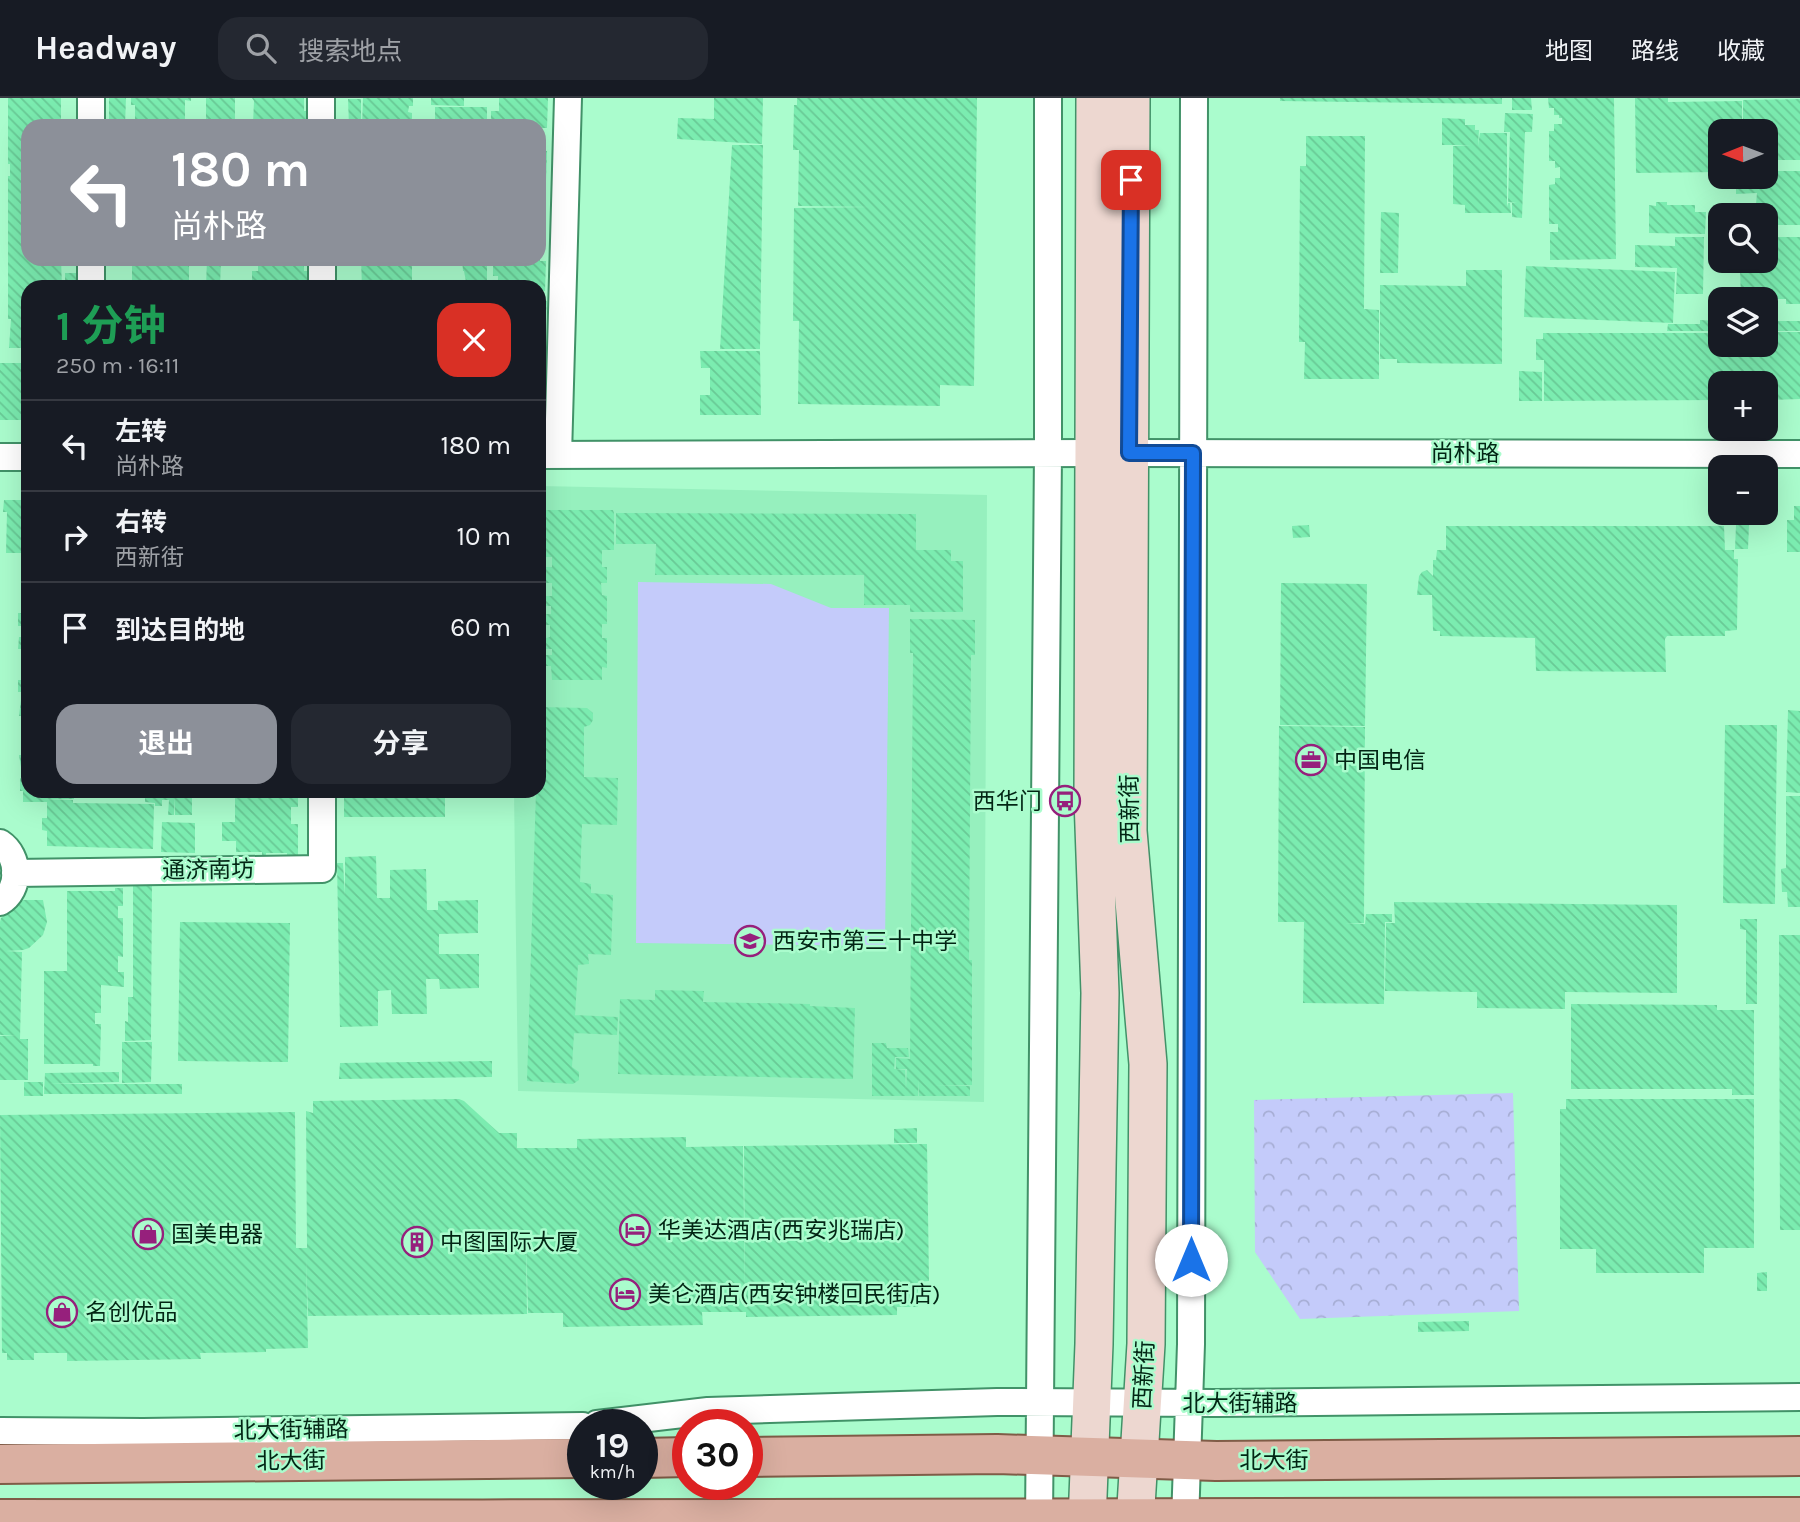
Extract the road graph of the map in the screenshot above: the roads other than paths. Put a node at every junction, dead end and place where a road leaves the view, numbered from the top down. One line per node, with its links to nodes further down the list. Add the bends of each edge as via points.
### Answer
1 (91, 98): 8 (street)
2 (321, 98): 9 (street)
3 (568, 98): 14 (street)
4 (1048, 98): 10 (street)
5 (1095, 98): 11 (main road, 西新街)
6 (1131, 98): 11 (main road, 西新街)
7 (1194, 98): 12 (street)
8 (91, 119)
9 (321, 119)
10 (1048, 452): 11 (street, 尚朴路); 14 (street, 尚朴路); 22 (street)
11 (1112, 453): 12 (street, 尚朴路); 23 (main road, 西新街, via 1093,799 1100,993); 24 (main road, 西新街, via 1128,831 1148,1064)
12 (1193, 453): 13 (street, 尚朴路); 25 (street)
13 (1800, 454)
14 (549, 455)
15 (0, 457): 16 (street)
16 (21, 457)
17 (322, 798): 19 (street, 通济南坊, via 322,869)
18 (0, 843): 19 (street, via 15,864)
19 (15, 873): 20 (street, via 15,883)
20 (0, 902)
21 (1800, 1397): 25 (street, 北大街辅路)
22 (1041, 1402): 23 (street, 北大街辅路); 26 (street, 北大街辅路, via 708,1411); 29 (street)
23 (1092, 1402): 24 (street, 北大街辅路); 32 (main road, 西新街)
24 (1142, 1403): 25 (street, 北大街辅路); 34 (main road, 西新街)
25 (1189, 1404): 35 (street)
26 (658, 1417)
27 (567, 1426): 28 (street, 北大街辅路)
28 (0, 1431)
29 (1039, 1456): 31 (main road, 北大街); 32 (main road, 北大街); 41 (street)
30 (1800, 1456): 35 (main road, 北大街)
31 (763, 1457)
32 (1089, 1457): 34 (main road, 北大街); 42 (main road, 西新街)
33 (567, 1458): 36 (main road, 北大街)
34 (1139, 1458): 35 (main road, 北大街); 39 (main road, 西新街)
35 (1187, 1460): 40 (street)
36 (0, 1464)
37 (1800, 1517): 40 (main road)
38 (0, 1519): 41 (main road)
39 (1135, 1520): 40 (main road); 42 (main road)
40 (1185, 1520)
41 (1039, 1521): 42 (main road)
42 (1087, 1521)

